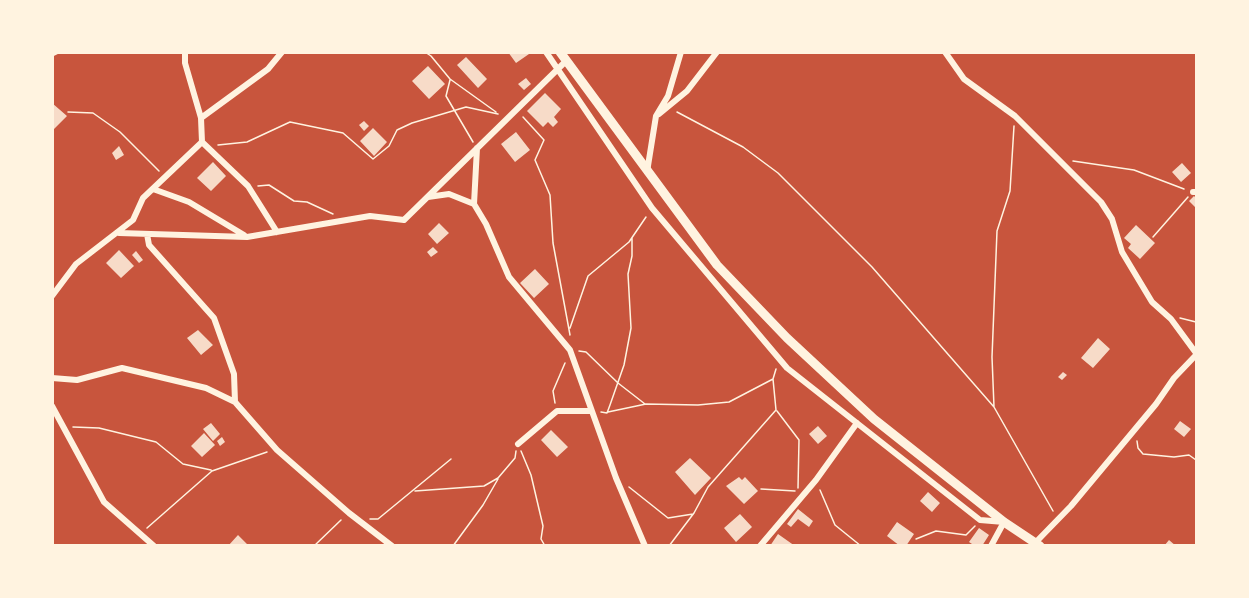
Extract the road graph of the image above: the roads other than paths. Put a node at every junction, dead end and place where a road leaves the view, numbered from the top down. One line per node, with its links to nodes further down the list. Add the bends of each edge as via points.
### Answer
1 (185, 52): 10 (street)
2 (282, 52): 10 (street, via 268,69)
3 (546, 52): 8 (street)
4 (681, 52): 9 (street, via 668,96)
5 (717, 52): 9 (street, via 687,91)
6 (945, 52): 22 (street, via 964,79 1015,116 1101,202 1112,219 1122,252 1152,302)
7 (563, 57): 8 (street); 13 (main road)
8 (558, 69): 12 (street); 27 (street, via 652,208 787,368)
9 (656, 116): 13 (street)
10 (201, 117): 11 (street)
11 (202, 142): 14 (street); 17 (street, via 248,186)
12 (477, 148): 15 (street); 16 (street)
13 (647, 172): 29 (main road, via 717,266 787,338 874,419)
14 (153, 189): 18 (street, via 143,198 134,220); 20 (street, via 189,202)
15 (427, 198): 16 (street, via 448,194); 17 (street, via 404,220 370,216)
16 (474, 204): 26 (street, via 509,278 570,350)
17 (277, 232): 20 (street)
18 (119, 233): 19 (street); 21 (street, via 76,264)
19 (147, 234): 20 (street); 24 (street, via 149,245 213,318 234,374)
20 (247, 237)
21 (52, 296)
22 (1197, 354): 30 (street)
23 (52, 378): 24 (street, via 77,380 122,368 206,388)
24 (235, 402): 32 (street, via 277,450)
25 (52, 406): 31 (street, via 104,502)
26 (590, 411): 28 (street, via 557,411); 33 (street)
27 (857, 423): 29 (street, via 980,520); 34 (street, via 816,480)
28 (518, 444)
29 (1004, 522): 30 (main road); 35 (street)
30 (1038, 544)
31 (154, 546)
32 (392, 546)
33 (645, 546)
34 (760, 546)
35 (991, 546)

